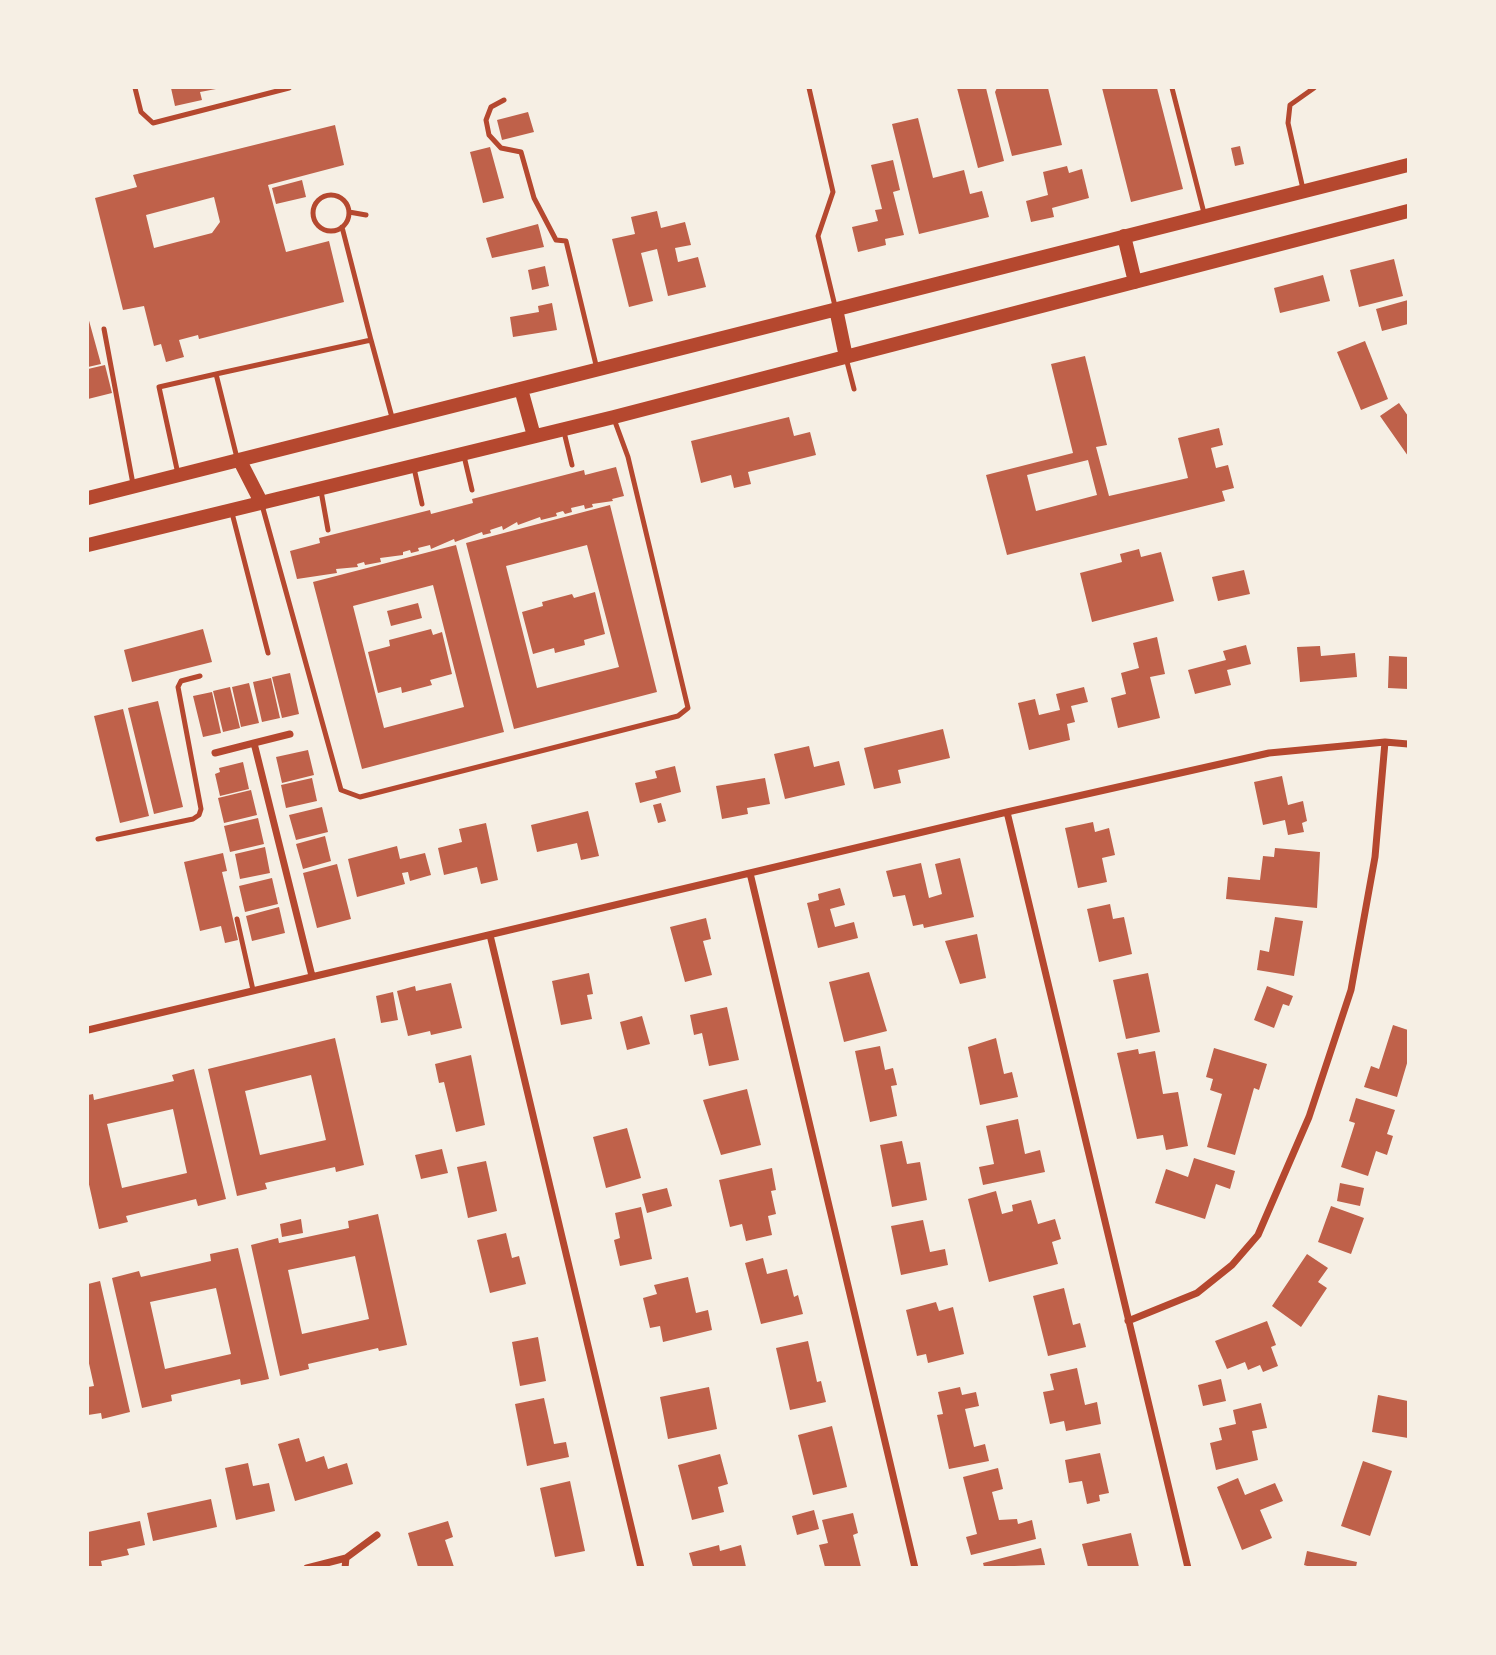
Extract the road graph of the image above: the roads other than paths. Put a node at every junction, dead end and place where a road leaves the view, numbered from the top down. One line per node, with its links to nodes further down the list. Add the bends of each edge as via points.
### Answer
1 (135, 88): 2 (lane, via 141,112 153,123)
2 (289, 88)
3 (809, 88): 16 (lane, via 834,192 818,236)
4 (1172, 88): 12 (lane)
5 (1314, 88): 8 (lane, via 1290,105 1288,123)
6 (504, 100): 20 (lane, via 491,107 486,120 489,135 500,148 521,152 534,198 556,240 565,241)
7 (1409, 165): 8 (main road)
8 (1304, 192): 12 (main road)
9 (1409, 211): 15 (main road)
10 (349, 212): 11 (lane); 13 (lane); 13 (lane, via 344,201 334,195 315,205 314,217 320,226)
11 (366, 215)
12 (1205, 216): 14 (main road)
13 (342, 227): 18 (lane)
14 (1124, 236): 15 (main road); 16 (main road)
15 (1135, 282): 19 (main road)
16 (835, 309): 19 (main road); 20 (main road)
17 (104, 329): 33 (lane)
18 (371, 340): 21 (lane); 25 (lane)
19 (846, 357): 23 (lane); 24 (main road)
20 (597, 370): 22 (main road)
21 (216, 374): 29 (lane); 32 (lane, via 159,387)
22 (521, 389): 25 (main road); 27 (main road)
23 (854, 389)
24 (614, 416): 26 (main road); 37 (lane, via 688,708 678,716 360,797 341,790)
25 (393, 422): 29 (main road)
26 (563, 429): 27 (main road); 31 (lane)
27 (534, 436): 28 (main road)
28 (464, 453): 30 (main road); 35 (lane)
29 (239, 461): 32 (main road); 37 (main road)
30 (413, 465): 34 (main road); 38 (lane)
31 (572, 465)
32 (179, 476): 33 (main road)
33 (134, 487): 36 (main road)
34 (321, 488): 37 (main road); 40 (lane)
35 (472, 490)
36 (88, 498)
37 (261, 502): 39 (main road)
38 (422, 504)
39 (232, 510): 41 (main road); 42 (lane)
40 (328, 530)
41 (88, 545)
42 (268, 653)
43 (200, 676): 50 (lane, via 181,681 178,687 199,815)
44 (290, 734): 46 (street)
45 (1385, 742): 47 (street); 49 (street, via 1269,754); 57 (street, via 1375,857 1351,990 1309,1117 1258,1235 1232,1265 1197,1293)
46 (254, 743): 48 (street); 54 (street)
47 (1409, 744)
48 (215, 753)
49 (1007, 812): 51 (street); 57 (street)
50 (98, 839)
51 (750, 873): 53 (street); 63 (street)
52 (237, 919): 55 (lane)
53 (490, 935): 54 (street); 62 (street)
54 (312, 976): 55 (street)
55 (253, 990): 56 (street)
56 (88, 1030)
57 (1128, 1321): 64 (street)
58 (377, 1535): 59 (street)
59 (346, 1558): 60 (street); 61 (street)
60 (307, 1567)
61 (345, 1567)
62 (641, 1567)
63 (915, 1567)
64 (1188, 1567)

